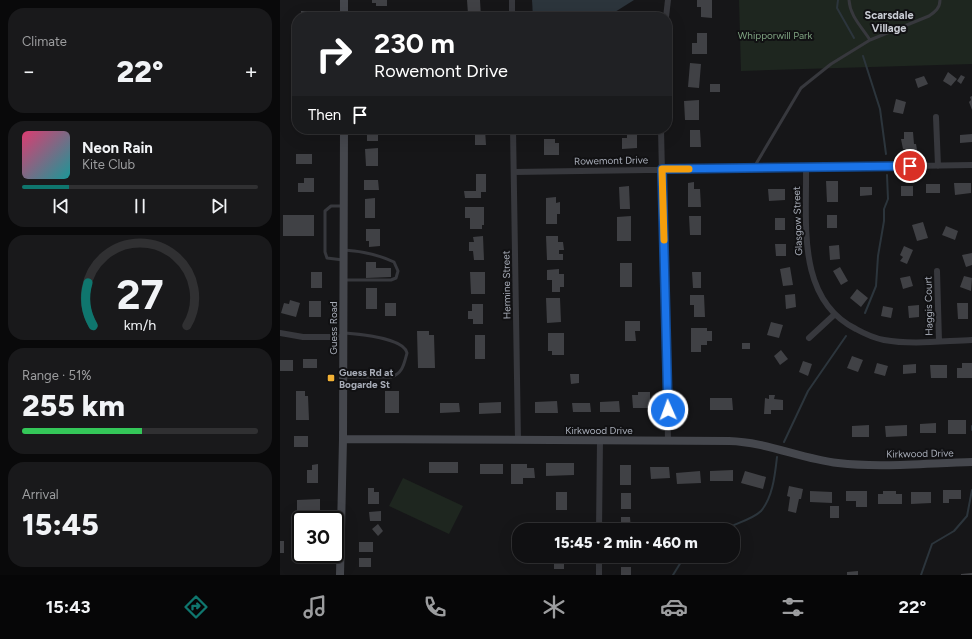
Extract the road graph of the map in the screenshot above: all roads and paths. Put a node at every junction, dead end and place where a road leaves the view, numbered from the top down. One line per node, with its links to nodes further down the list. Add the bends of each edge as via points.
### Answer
1 (344, 0): 6 (street)
2 (512, 0): 7 (street)
3 (668, 0): 8 (street)
4 (849, 0): 9 (lane, via 849,8 854,19)
5 (940, 0): 9 (lane, via 940,4 929,16)
6 (344, 12)
7 (512, 12)
8 (667, 12)
9 (870, 40): 18 (lane, via 831,64 801,88)
10 (936, 116): 15 (street)
11 (344, 134): 20 (street, Guess Road)
12 (513, 134): 19 (street, Hermine Street)
13 (661, 134): 17 (street)
14 (972, 165): 15 (street, Rowemont Drive)
15 (938, 166): 16 (street, Rowemont Drive)
16 (806, 168): 18 (street, Rowemont Drive); 25 (street, Glasgow Street, via 810,267 813,280 824,302)
17 (662, 169): 18 (street, Rowemont Drive); 19 (street, Rowemont Drive); 35 (street)
18 (753, 169)
19 (514, 172): 33 (street, Hermine Street)
20 (343, 206): 21 (street, Guess Road); 22 (lane, via 332,206 325,212 325,252 327,258)
21 (343, 250): 22 (street, Guess Road); 24 (lane, via 387,259 394,262 398,271 396,278 391,280)
22 (343, 260): 24 (street, Guess Road)
23 (938, 271): 30 (street, Haggis Court)
24 (343, 280): 27 (street, Guess Road)
25 (834, 314): 28 (street); 30 (street, Glasgow Street, via 851,327 875,338 898,342)
26 (280, 333): 27 (street, via 303,337)
27 (343, 335): 31 (street, Guess Road); 31 (lane, via 360,334 387,340 403,346 407,353 402,371 391,377)
28 (810, 338)
29 (972, 340): 30 (street, Glasgow Street)
30 (939, 341)
31 (343, 377): 32 (street, Guess Road)
32 (343, 439): 33 (street, Kirkwood Drive); 37 (street, Guess Road)
33 (518, 440): 34 (street, Kirkwood Drive)
34 (600, 440): 35 (street, Kirkwood Drive); 38 (street)
35 (668, 440): 36 (street, Kirkwood Drive, via 749,442 839,463)
36 (972, 462)
37 (342, 511)
38 (599, 523)
39 (340, 563): 41 (street, Guess Road)
40 (599, 563): 42 (street)
41 (340, 575)
42 (599, 575)

